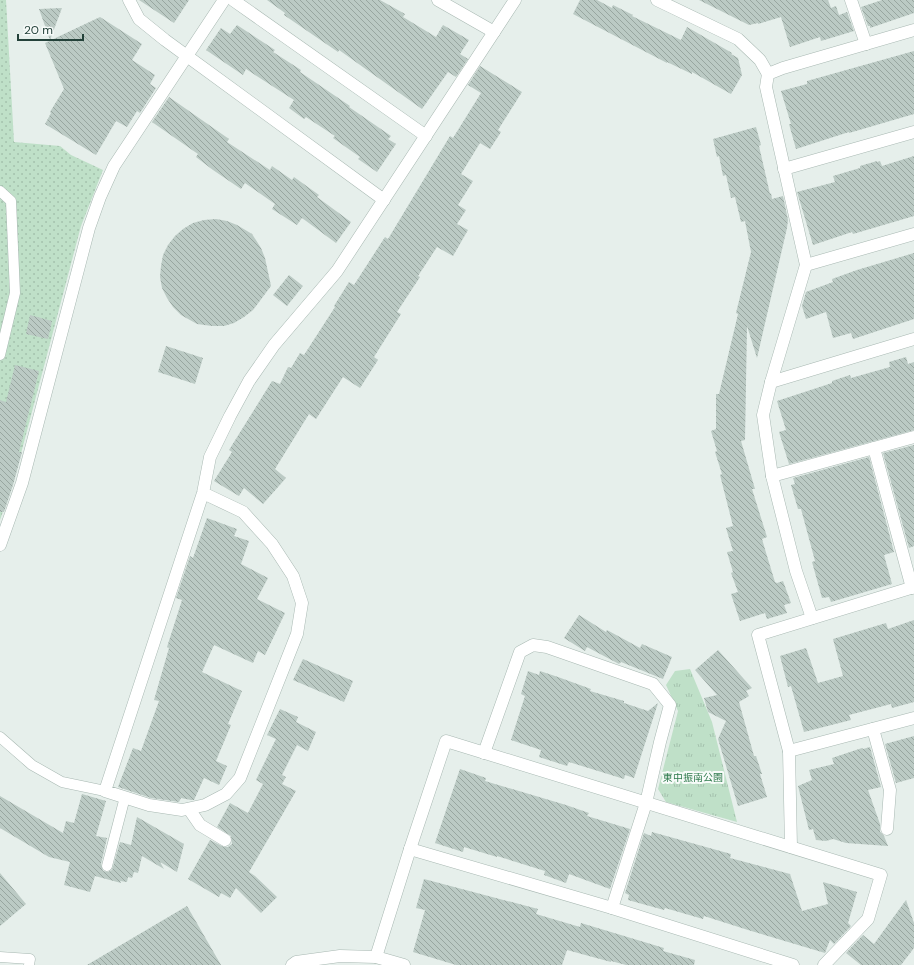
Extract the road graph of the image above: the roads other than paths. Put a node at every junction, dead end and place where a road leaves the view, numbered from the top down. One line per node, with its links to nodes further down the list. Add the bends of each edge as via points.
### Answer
1 (129, 0): 11 (street, via 140,18)
2 (224, 0): 11 (street)
3 (233, 0): 14 (street)
4 (438, 0): 9 (street)
5 (515, 0): 9 (street)
6 (658, 0): 12 (street, via 738,39 760,60)
7 (851, 0): 10 (street)
8 (914, 30): 10 (street)
9 (494, 32): 14 (street)
10 (866, 44): 12 (street)
11 (186, 56): 17 (street); 27 (street, via 114,166 100,197 89,228 22,483)
12 (768, 74): 15 (street, via 766,87)
13 (914, 132): 15 (street)
14 (426, 136): 17 (street)
15 (784, 169): 19 (street)
16 (0, 191): 21 (lane, via 11,201 15,293)
17 (384, 200): 26 (street, via 337,271 274,345 249,382 210,457)
18 (914, 234): 19 (street)
19 (806, 265): 22 (street)
20 (914, 339): 22 (street)
21 (0, 355)
22 (771, 382): 25 (street, via 763,415)
23 (914, 437): 24 (street)
24 (874, 448): 25 (street); 28 (street)
25 (772, 476): 29 (street, via 796,571)
26 (203, 493): 35 (street); 38 (street, via 243,512 267,539 293,576 302,603 297,634 240,778 226,794 206,805)
27 (0, 545)
28 (913, 588): 29 (street)
29 (812, 618): 33 (street, via 758,635)
30 (914, 718): 31 (street)
31 (873, 729): 33 (street); 39 (street, via 890,790)
32 (0, 737): 35 (lane, via 32,765 62,782)
33 (789, 751): 41 (street)
34 (484, 753): 37 (street); 37 (street, via 520,652 533,646 547,647 653,684 670,705); 42 (street, via 446,741)
35 (105, 791): 36 (street)
36 (125, 797): 38 (street, via 149,805); 43 (lane)
37 (646, 803): 41 (street); 44 (street)
38 (189, 809): 40 (street, via 200,825)
39 (887, 829)
40 (225, 840)
41 (791, 847): 52 (street, via 882,875 868,918)
42 (410, 849): 44 (street); 46 (street)
43 (106, 866)
44 (612, 908): 51 (street)
45 (0, 957): 48 (lane, via 30,959)
46 (376, 957): 47 (street); 50 (street)
47 (339, 961): 49 (street, via 296,962)
48 (30, 965)
49 (292, 965)
50 (404, 965)
51 (793, 965)
52 (824, 965)

